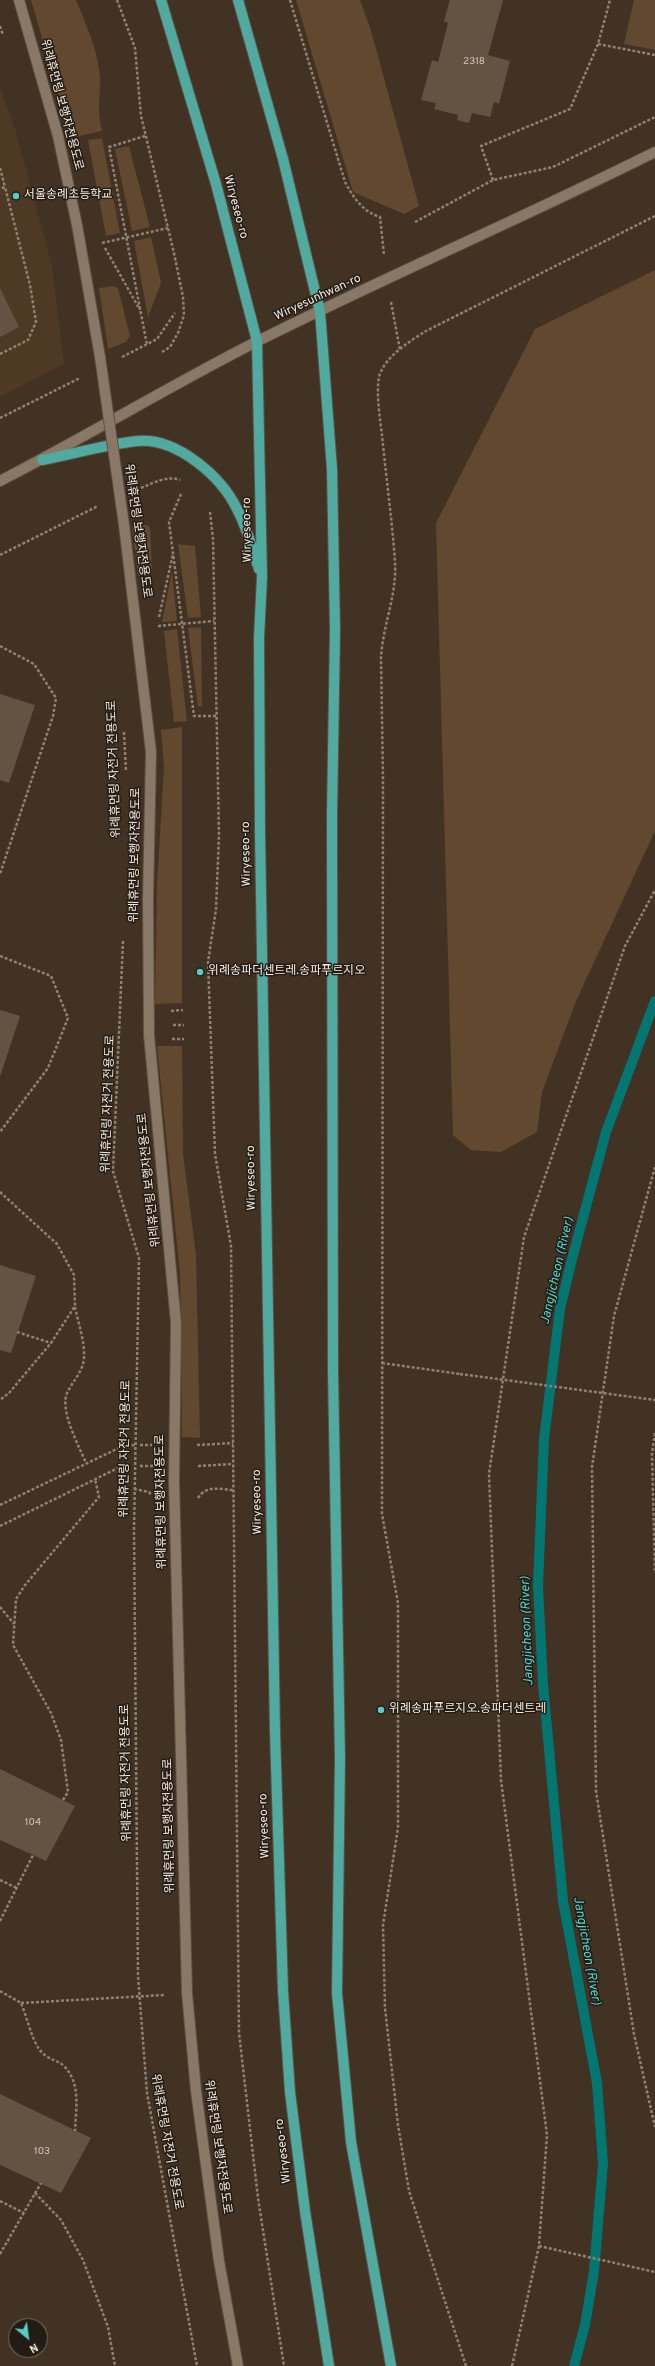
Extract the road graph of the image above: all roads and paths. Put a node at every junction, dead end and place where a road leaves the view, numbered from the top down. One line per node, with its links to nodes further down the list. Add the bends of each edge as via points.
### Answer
1 (19, 0): 86 (street, 위례휴먼링 보행자전용도로, bridge, via 58,136 77,225 100,357 124,525 151,752 149,1035 176,1323 174,1480)
2 (117, 0): 10 (path, via 135,48)
3 (161, 0): 26 (main road, Wiryeseo-ro, via 216,184)
4 (238, 0): 22 (main road, via 283,159)
5 (290, 0): 20 (path, via 344,182 355,200 372,215 380,217)
6 (610, 0): 7 (path)
7 (598, 44): 8 (path); 13 (path, via 570,109 481,146)
8 (655, 55)
9 (655, 116): 13 (path, via 553,167)
10 (145, 136): 18 (path); 19 (path, via 109,148)
11 (655, 152): 22 (street, Wiryesunhwan-ro)
12 (0, 168): 14 (path)
13 (493, 180): 17 (path)
14 (5, 187): 15 (path); 30 (path, via 30,285 36,322 28,340)
15 (0, 189)
16 (655, 216): 28 (path, via 426,331)
17 (414, 222)
18 (168, 228): 19 (path); 29 (path, via 183,297 184,315 170,347)
19 (126, 238): 21 (path); 21 (path, via 102,243)
20 (383, 246)
21 (140, 310): 27 (path)
22 (320, 312): 26 (street, Wiryesunhwan-ro); 103 (main road, via 332,470 335,630 332,815 333,1364 340,1758 337,1993 351,2142)
23 (175, 313): 25 (path)
24 (394, 321): 28 (path)
25 (158, 340)
26 (257, 341): 31 (street, Wiryesunhwan-ro, via 175,384); 40 (main road, Wiryeseo-ro)
27 (147, 345)
28 (400, 351): 59 (path, via 389,360 379,377 381,425 395,562 395,586 381,658)
29 (162, 352)
30 (0, 354)
31 (42, 460): 33 (street, Wiryesunhwan-ro); 40 (main road, via 139,441 164,445 189,456 214,477 237,508)
32 (182, 481): 34 (path, via 175,478 160,480)
33 (0, 482)
34 (138, 489)
35 (181, 494): 38 (path, via 169,522)
36 (102, 505): 39 (path)
37 (208, 505): 41 (path, via 212,517)
38 (173, 554): 42 (path); 42 (path, via 157,626)
39 (0, 555)
40 (262, 576): 102 (main road, Wiryeseo-ro, via 259,638 260,849 274,1732 283,1984 290,2092)
41 (214, 621): 42 (path); 44 (path)
42 (182, 625): 44 (path, via 194,716)
43 (0, 646): 47 (path, via 34,664 56,698 53,716)
44 (217, 716): 63 (path, via 219,835 216,909 208,962 215,1154 231,1246)
45 (123, 725): 46 (path, 위례휴먼링 자전거 전용도로)
46 (126, 779)
47 (0, 874)
48 (655, 890): 95 (path, via 625,946 524,1238 489,1474 501,1780 547,2134)
49 (124, 935): 64 (path, 위례휴먼링 자전거 전용도로, via 113,1171 139,1258)
50 (0, 956): 53 (path, via 51,976 68,1018 48,1068)
51 (173, 1024): 52 (path)
52 (184, 1025)
53 (0, 1132)
54 (655, 1167): 89 (path, via 614,1316 592,1467 596,1791 634,2034)
55 (0, 1192): 56 (path, via 57,1244 74,1275)
56 (75, 1306): 58 (path); 68 (path, via 84,1358 77,1378 67,1392 66,1408 71,1430)
57 (17, 1332): 58 (path)
58 (51, 1343): 60 (path, via 9,1393)
59 (382, 1363): 61 (path, bridge); 104 (path, via 382,1514 398,1603 398,1828 383,1925 385,2008 398,2124 409,2191)
60 (0, 1400)
61 (655, 1400)
62 (655, 1433): 77 (path, via 652,1454)
63 (233, 1443): 67 (path); 69 (path)
64 (135, 1445): 68 (path, via 123,1446); 87 (path, 위례휴먼링 자전거 전용도로)
65 (140, 1445): 66 (path)
66 (145, 1445)
67 (192, 1445)
68 (86, 1463): 75 (path)
69 (233, 1464): 72 (path); 101 (path, via 239,2033 258,2198)
70 (140, 1466): 71 (path)
71 (145, 1466)
72 (191, 1466)
73 (130, 1467): 74 (path, via 120,1466)
74 (95, 1479): 76 (path); 79 (path, via 99,1496 24,1585 16,1599)
75 (0, 1505)
76 (0, 1526)
77 (655, 1574)
78 (0, 1607): 79 (path)
79 (15, 1624): 80 (path, via 13,1645 39,1689 61,1740 68,1792)
80 (62, 1800)
81 (33, 1855): 83 (path)
82 (0, 1880): 83 (path)
83 (17, 1888): 84 (path)
84 (0, 1921)
85 (0, 1992): 88 (path)
86 (187, 1994): 87 (path); 100 (street, 위례휴먼링 보행자전용도로, via 196,2091 219,2261)
87 (140, 1996): 88 (path); 99 (path, 위례휴먼링 자전거 전용도로, via 147,2092)
88 (21, 2003): 90 (path, via 38,2048 48,2059 63,2065 74,2079 77,2098)
89 (655, 2127)
90 (75, 2131)
91 (41, 2184): 92 (path)
92 (35, 2193): 94 (path); 98 (path, via 61,2220 83,2260 108,2328)
93 (0, 2201): 94 (path)
94 (24, 2213): 96 (path)
95 (539, 2246): 97 (path); 105 (path)
96 (0, 2254)
97 (655, 2272)
98 (115, 2366)
99 (197, 2366)
100 (238, 2366)
101 (284, 2366)
102 (329, 2366)
103 (391, 2366)
104 (466, 2366)
105 (512, 2366)

